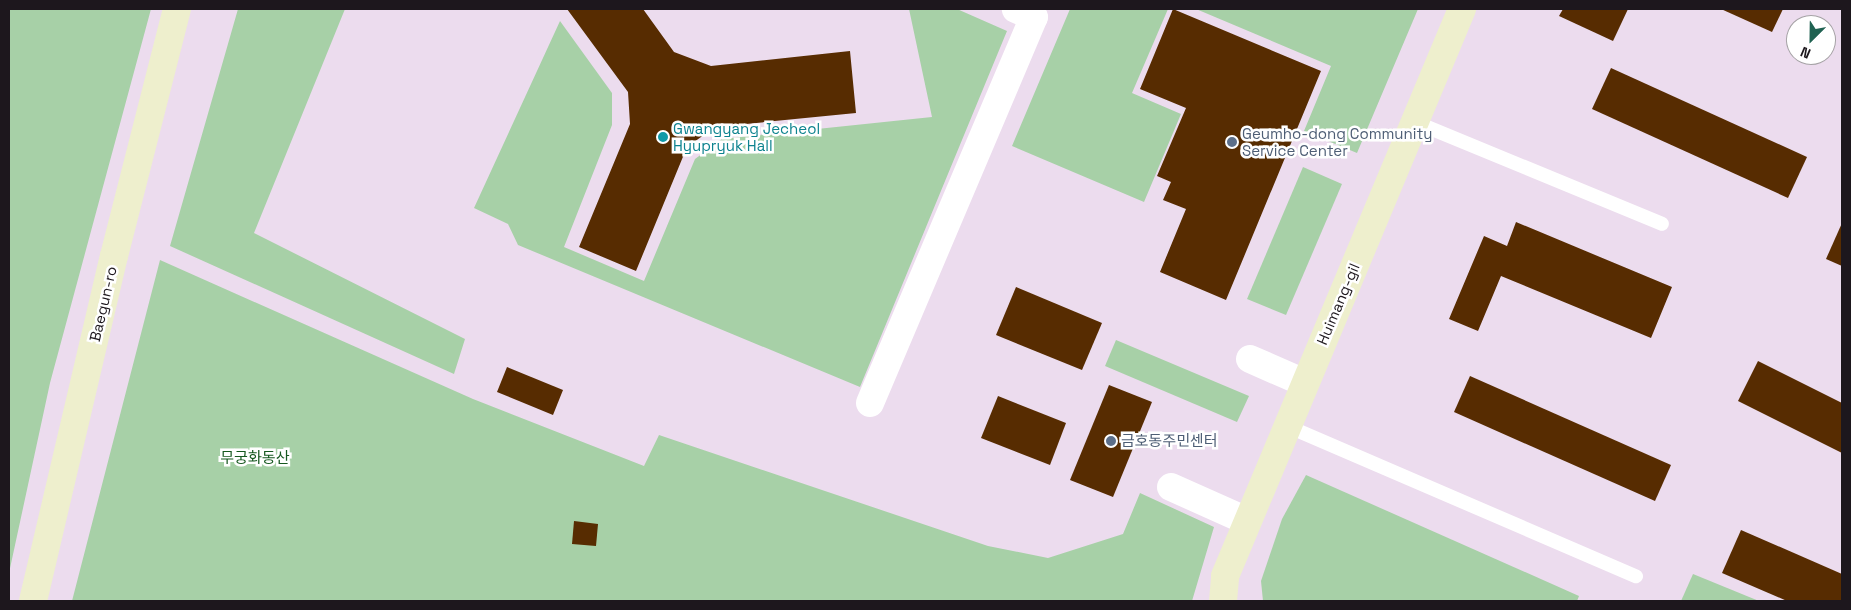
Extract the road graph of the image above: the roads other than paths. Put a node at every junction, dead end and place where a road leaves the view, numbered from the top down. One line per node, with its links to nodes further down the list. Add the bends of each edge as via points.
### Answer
1 (177, 9): 13 (street, Baegun-ro, via 114,256)
2 (1016, 9): 8 (street, via 1034,16)
3 (1462, 9): 4 (street, Huimang-gil)
4 (1414, 122): 5 (lane); 7 (street, Huimang-gil)
5 (1662, 224)
6 (1250, 359): 7 (street)
7 (1305, 383): 9 (street, Huimang-gil)
8 (870, 402)
9 (1287, 426): 11 (street, Huimang-gil); 12 (lane)
10 (1171, 487): 11 (street)
11 (1248, 521): 14 (street, Huimang-gil, via 1225,576)
12 (1636, 576)
13 (34, 601)
14 (1223, 601)

